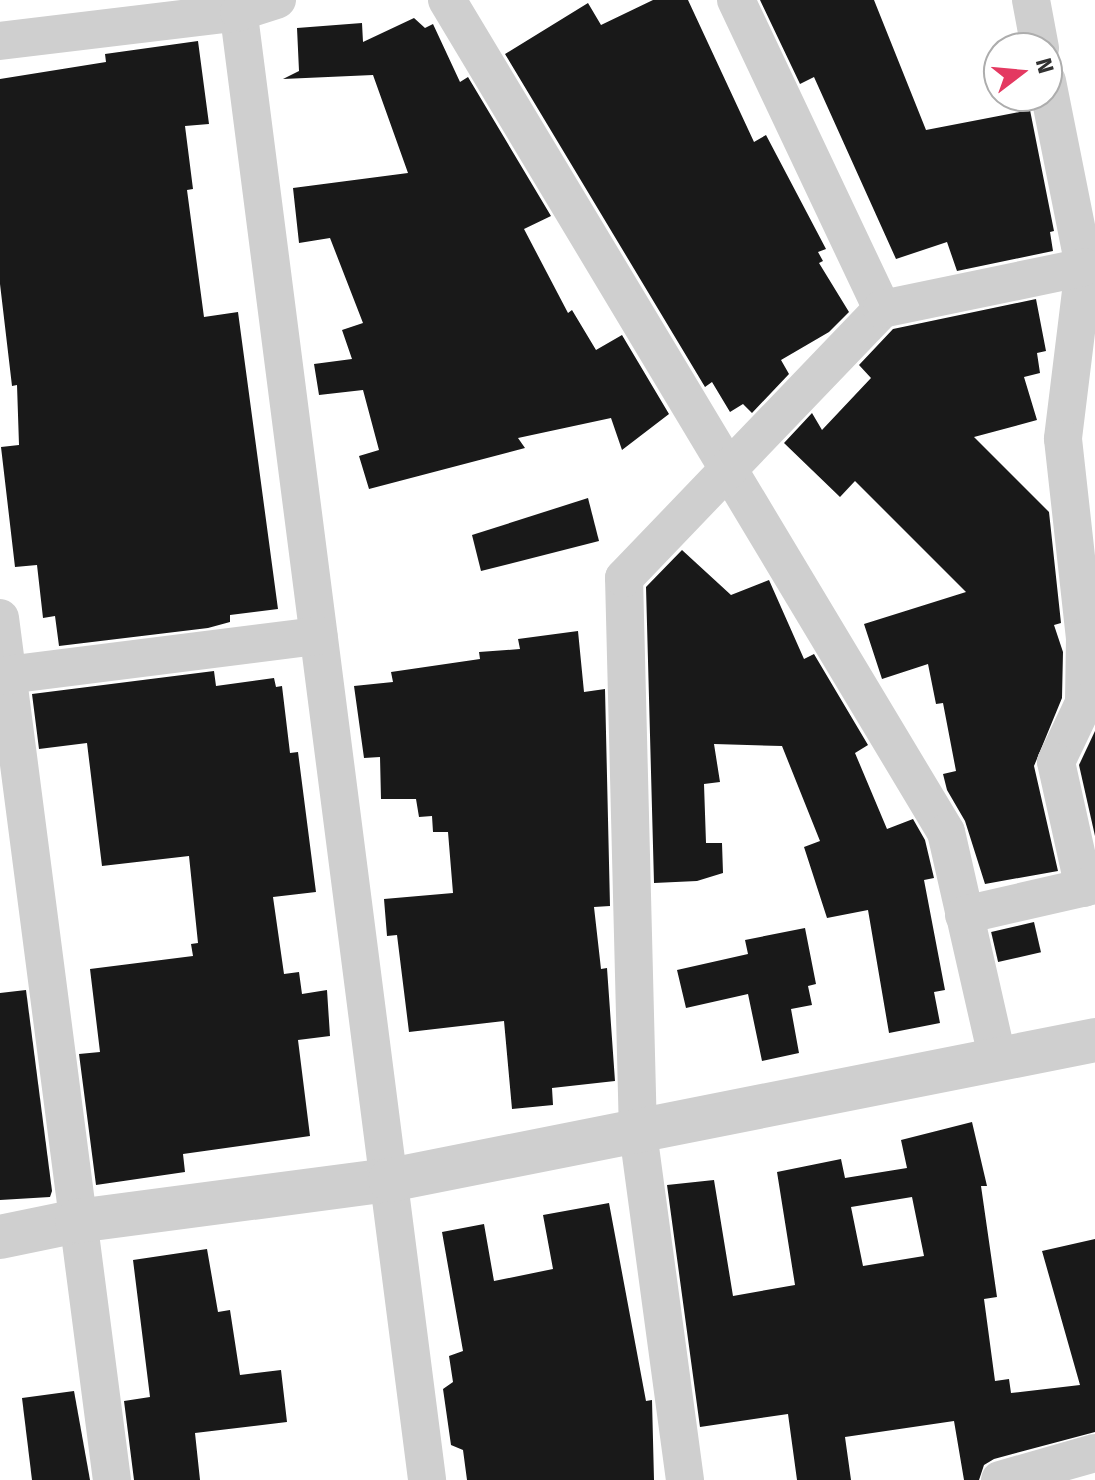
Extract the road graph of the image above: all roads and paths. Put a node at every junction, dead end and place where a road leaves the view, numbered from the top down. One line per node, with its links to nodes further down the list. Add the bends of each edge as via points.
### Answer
1 (277, 0): 5 (street)
2 (447, 0): 12 (street)
3 (736, 0): 10 (street)
4 (1031, 0): 6 (street)
5 (238, 6): 7 (street); 14 (street)
6 (1037, 32)
7 (0, 41)
8 (1053, 112): 9 (street)
9 (1084, 267): 10 (street); 11 (street)
10 (882, 309): 12 (street)
11 (1079, 444): 15 (street)
12 (728, 472): 18 (street, via 946,832); 21 (street, via 624,578)
13 (0, 618): 16 (street)
14 (318, 636): 16 (street); 22 (street)
15 (1090, 636): 17 (street, via 1084,703 1056,762)
16 (4, 676): 23 (street)
17 (1089, 886): 18 (street)
18 (964, 915): 20 (street)
19 (1095, 1040): 20 (street)
20 (998, 1061): 21 (street)
21 (638, 1134): 22 (street); 28 (street)
22 (390, 1180): 23 (street); 27 (street)
23 (77, 1221): 24 (street); 26 (street)
24 (0, 1237)
25 (1095, 1453): 29 (street)
26 (112, 1480)
27 (427, 1480)
28 (685, 1480)
29 (1000, 1480)

